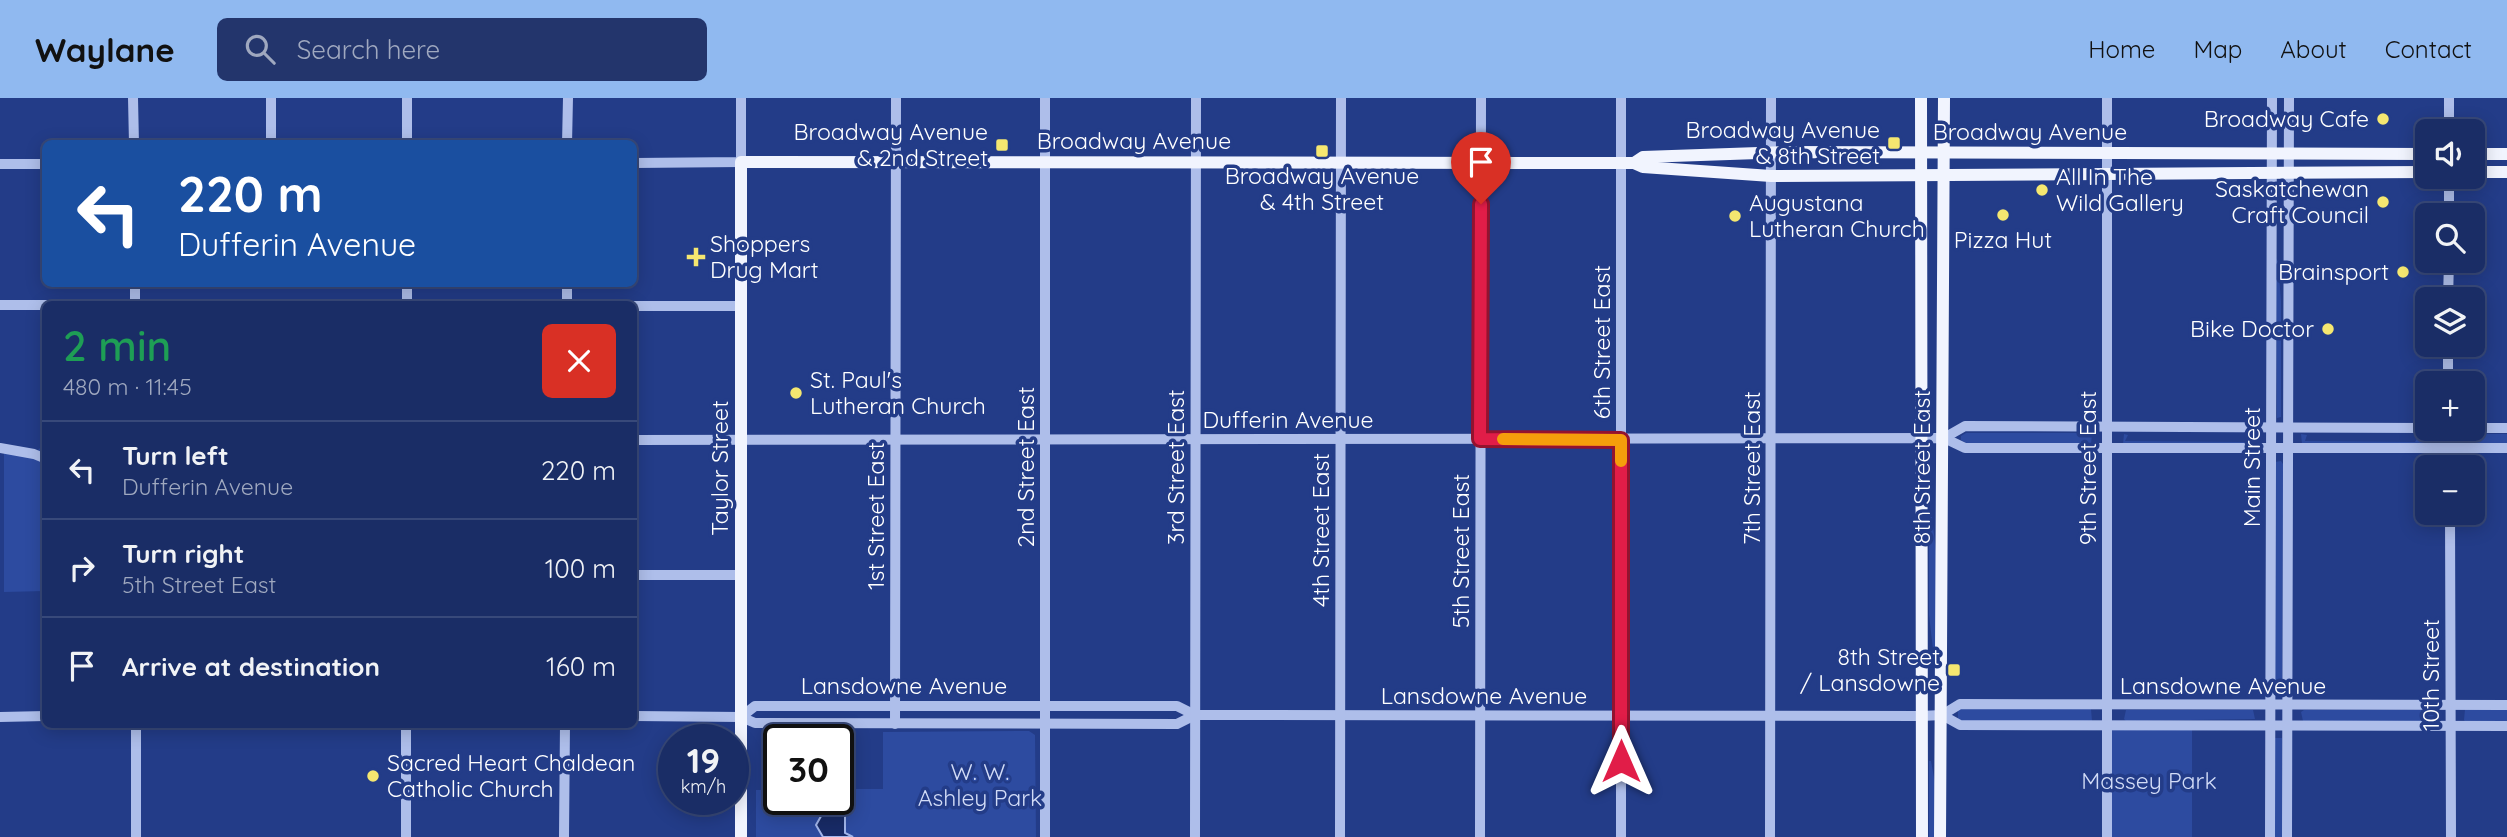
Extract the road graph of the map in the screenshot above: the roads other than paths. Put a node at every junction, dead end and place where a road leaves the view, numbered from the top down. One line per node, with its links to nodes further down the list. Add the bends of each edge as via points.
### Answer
1 (133, 98): 20 (street)
2 (271, 98): 21 (street)
3 (407, 98): 22 (street)
4 (568, 98): 23 (street)
5 (741, 98): 33 (street, Taylor Street)
6 (896, 98): 34 (street, 1st Street East)
7 (1045, 98): 35 (street, 2nd Street East)
8 (1196, 98): 36 (street, 3rd Street East)
9 (1340, 98): 37 (street, 4th Street East)
10 (1481, 98): 39 (street, 5th Street East)
11 (1621, 98): 40 (street, 6th Street East)
12 (1771, 98): 24 (street, 7th Street East)
13 (1921, 98): 25 (main road, 8th Street East)
14 (1944, 98): 27 (main road, 8th Street East)
15 (2107, 98): 26 (street, 9th Street East)
16 (2272, 98): 28 (street, Main Street)
17 (2289, 98): 29 (street, Main Street)
18 (2449, 98): 19 (street)
19 (2449, 119)
20 (134, 140)
21 (271, 140)
22 (407, 140)
23 (568, 140)
24 (1770, 152): 25 (main road, Broadway Avenue); 40 (main road, Broadway Avenue, via 1643,158); 51 (street, 7th Street East)
25 (1921, 153): 27 (main road, Broadway Avenue); 50 (main road, 8th Street East)
26 (2106, 153): 27 (main road, Broadway Avenue); 28 (main road, Broadway Avenue); 47 (street, 9th Street East)
27 (1944, 154): 46 (main road, 8th Street East)
28 (2272, 154): 29 (main road, Broadway Avenue); 48 (street, Main Street)
29 (2289, 154): 32 (main road, Broadway Avenue); 49 (street, Main Street)
30 (2485, 154): 31 (main road)
31 (2507, 154)
32 (2415, 155)
33 (741, 162): 34 (main road, Broadway Avenue); 38 (street, Broadway Avenue); 55 (main road, Taylor Street)
34 (895, 162): 35 (main road, Broadway Avenue); 70 (street, 1st Street East)
35 (1045, 162): 36 (main road, Broadway Avenue); 64 (street, 2nd Street East)
36 (1196, 162): 37 (main road, Broadway Avenue); 65 (street, 3rd Street East)
37 (1340, 162): 39 (main road, Broadway Avenue); 66 (street, 4th Street East)
38 (637, 163)
39 (1481, 163): 40 (main road, Broadway Avenue); 67 (street, 5th Street East)
40 (1627, 163): 51 (main road, Broadway Avenue); 71 (street, 6th Street East)
41 (0, 164): 42 (street)
42 (42, 164)
43 (2415, 172): 49 (main road, Broadway Avenue)
44 (2485, 172): 45 (main road)
45 (2507, 172)
46 (1944, 173): 47 (main road, Broadway Avenue); 50 (main road, Broadway Avenue); 62 (main road, 8th Street East)
47 (2106, 173): 48 (main road, Broadway Avenue); 56 (street, 9th Street East)
48 (2272, 173): 49 (main road, Broadway Avenue); 57 (street, Main Street)
49 (2289, 173): 58 (street, Main Street)
50 (1921, 174): 51 (main road, Broadway Avenue); 68 (main road, 8th Street East)
51 (1771, 176): 72 (street, 7th Street East)
52 (0, 305): 53 (street)
53 (42, 305)
54 (637, 306): 55 (street)
55 (741, 306): 63 (main road, Taylor Street)
56 (2107, 427): 57 (street, Dufferin Avenue); 62 (street, Dufferin Avenue, via 1965,426); 75 (street, 9th Street East)
57 (2271, 428): 58 (street, Dufferin Avenue); 76 (street, Main Street)
58 (2288, 428): 59 (street, Dufferin Avenue); 77 (street, Main Street)
59 (2415, 428)
60 (2485, 428): 61 (street)
61 (2507, 428)
62 (1944, 438): 68 (street, Dufferin Avenue); 75 (street, Dufferin Avenue, via 1965,448); 96 (main road, 8th Street East)
63 (741, 439): 69 (street, Dufferin Avenue); 70 (street, Dufferin Avenue); 84 (main road, Taylor Street)
64 (1046, 439): 65 (street, Dufferin Avenue); 70 (street, Dufferin Avenue); 86 (street, 2nd Street East)
65 (1195, 439): 66 (street, Dufferin Avenue); 92 (street, 3rd Street East)
66 (1340, 439): 67 (street, Dufferin Avenue); 100 (street, 4th Street East)
67 (1480, 439): 71 (street, Dufferin Avenue); 93 (street, 5th Street East)
68 (1922, 439): 72 (street, Dufferin Avenue); 101 (main road, 8th Street East)
69 (637, 440)
70 (895, 440): 85 (street, 1st Street East)
71 (1621, 440): 72 (street, Dufferin Avenue); 94 (street, 6th Street East)
72 (1772, 440): 95 (street, 7th Street East)
73 (2449, 441): 78 (street)
74 (0, 448): 81 (street)
75 (2107, 448): 76 (street, Dufferin Avenue); 87 (street, 9th Street East)
76 (2271, 448): 77 (street, Dufferin Avenue); 88 (street, Main Street)
77 (2288, 448): 78 (street, Dufferin Avenue); 89 (street, Main Street)
78 (2449, 448): 79 (street, Dufferin Avenue); 80 (street)
79 (2507, 448)
80 (2449, 455)
81 (42, 457)
82 (2450, 525): 90 (street, 10th Street)
83 (637, 575): 84 (street)
84 (741, 575): 102 (main road, Taylor Street)
85 (895, 705): 86 (street, Lansdowne Avenue); 102 (street, Lansdowne Avenue, via 755,706); 103 (street, 1st Street East)
86 (1045, 705): 92 (street, Lansdowne Avenue, via 1177,706); 104 (street, 2nd Street East)
87 (2107, 705): 88 (street, Lansdowne Avenue); 96 (street, Lansdowne Avenue, via 1960,704); 105 (street, 9th Street East)
88 (2269, 705): 89 (street, Lansdowne Avenue); 106 (street, Main Street)
89 (2288, 705): 90 (street, Lansdowne Avenue); 107 (street, Main Street)
90 (2450, 705): 91 (street, Lansdowne Avenue); 108 (street, 10th Street)
91 (2507, 705)
92 (1195, 715): 100 (street, Lansdowne Avenue); 104 (street, Lansdowne Avenue, via 1177,724); 118 (street, 3rd Street East)
93 (1480, 715): 94 (street, Lansdowne Avenue); 100 (street, Lansdowne Avenue); 120 (street, 5th Street East)
94 (1621, 715): 95 (street, Lansdowne Avenue); 121 (street, 6th Street East)
95 (1771, 715): 101 (street, Lansdowne Avenue); 122 (street, 7th Street East)
96 (1942, 715): 101 (street, Lansdowne Avenue); 105 (street, Lansdowne Avenue, via 1960,725); 124 (main road, 8th Street East)
97 (0, 716): 98 (street)
98 (42, 716)
99 (637, 716): 102 (street, Lansdowne Avenue)
100 (1340, 716): 119 (street, 4th Street East)
101 (1922, 716): 123 (main road, 8th Street East)
102 (741, 717): 103 (street, Lansdowne Avenue, via 755,723); 116 (main road, Taylor Street)
103 (895, 724): 104 (street, Lansdowne Avenue)
104 (1044, 724): 117 (street, 2nd Street East)
105 (2107, 725): 106 (street, Lansdowne Avenue); 125 (street, 9th Street East)
106 (2270, 726): 107 (street, Lansdowne Avenue); 126 (street, Main Street)
107 (2288, 726): 108 (street, Lansdowne Avenue); 127 (street, Main Street)
108 (2450, 726): 109 (street, Lansdowne Avenue); 128 (street, 10th Street)
109 (2507, 726)
110 (136, 728): 113 (street)
111 (406, 728): 114 (street)
112 (565, 728): 115 (street)
113 (136, 837)
114 (406, 837)
115 (564, 837)
116 (741, 837)
117 (1045, 837)
118 (1195, 837)
119 (1340, 837)
120 (1480, 837)
121 (1621, 837)
122 (1770, 837)
123 (1922, 837)
124 (1940, 837)
125 (2108, 837)
126 (2270, 837)
127 (2287, 837)
128 (2451, 837)

